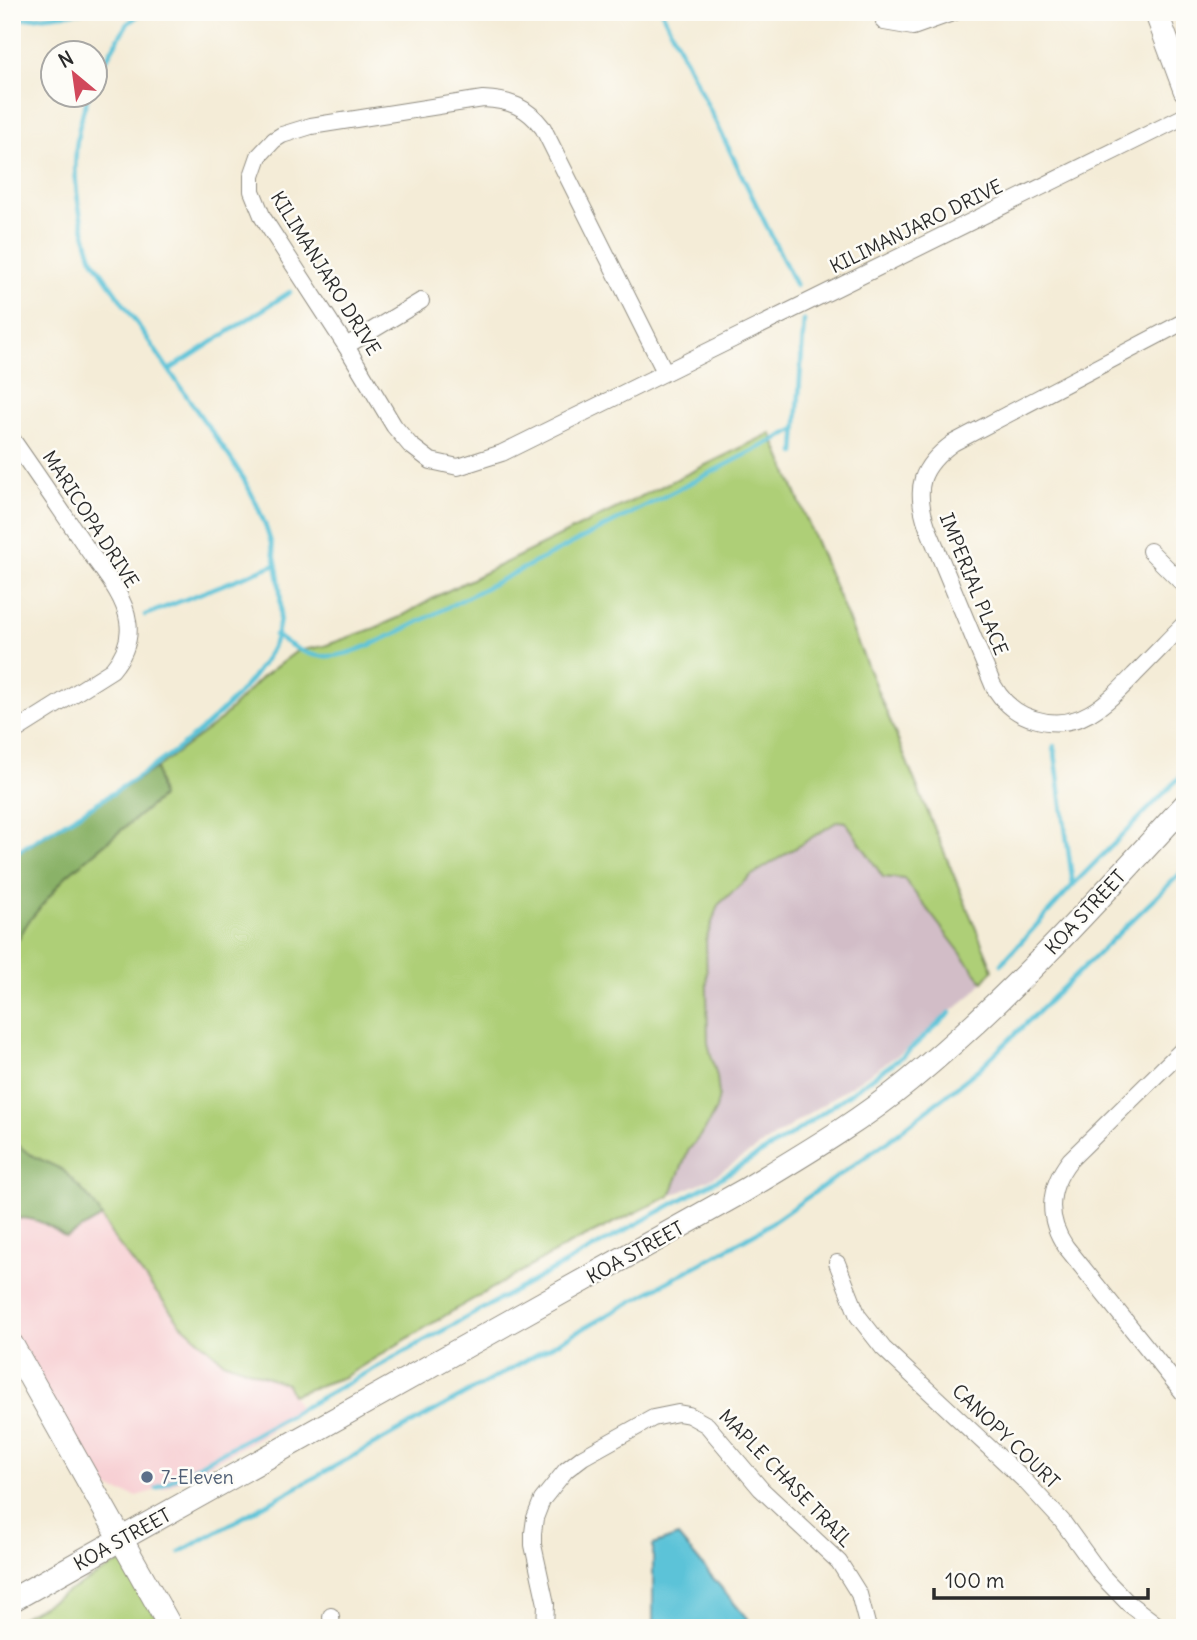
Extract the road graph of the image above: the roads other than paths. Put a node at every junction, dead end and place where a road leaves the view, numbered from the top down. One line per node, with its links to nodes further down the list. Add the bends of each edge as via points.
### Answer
1 (955, 12): 3 (street, via 913,27)
2 (1156, 12): 4 (main road)
3 (884, 22)
4 (1185, 90)
5 (1185, 116): 9 (street, KILIMANJARO DRIVE)
6 (421, 301): 8 (street)
7 (1185, 321): 13 (street, IMPERIAL PLACE, via 953,443 928,467 920,500 993,685 1009,705 1027,717 1067,723 1091,715)
8 (346, 346): 9 (street, KILIMANJARO DRIVE, via 410,446 431,461 458,467 502,453); 9 (street, KILIMANJARO DRIVE, via 255,202 252,177 259,156 282,135 311,126 500,99 526,109 543,128)
9 (665, 373)
10 (12, 439): 14 (street, MARICOPA DRIVE, via 120,599 128,636 124,653 111,670)
11 (1150, 551): 12 (street)
12 (1185, 586)
13 (1185, 623)
14 (12, 733)
15 (1185, 805): 20 (main road, KOA STREET, via 981,1017 908,1082 833,1137)
16 (1185, 1047): 19 (street, via 1070,1160 1057,1178 1051,1199 1053,1223 1066,1247)
17 (837, 1263): 25 (street, CANOPY COURT, via 858,1316 883,1348 1026,1482 1062,1521 1101,1575)
18 (12, 1345): 20 (main road)
19 (1185, 1395)
20 (121, 1539): 21 (main road, KOA STREET); 22 (main road)
21 (12, 1600)
22 (171, 1628)
23 (545, 1628): 24 (street, MAPLE CHASE TRAIL, via 546,1604 527,1517 566,1469 665,1414 689,1415 707,1425 761,1489 839,1562 859,1594)
24 (868, 1628)
25 (1161, 1628)

